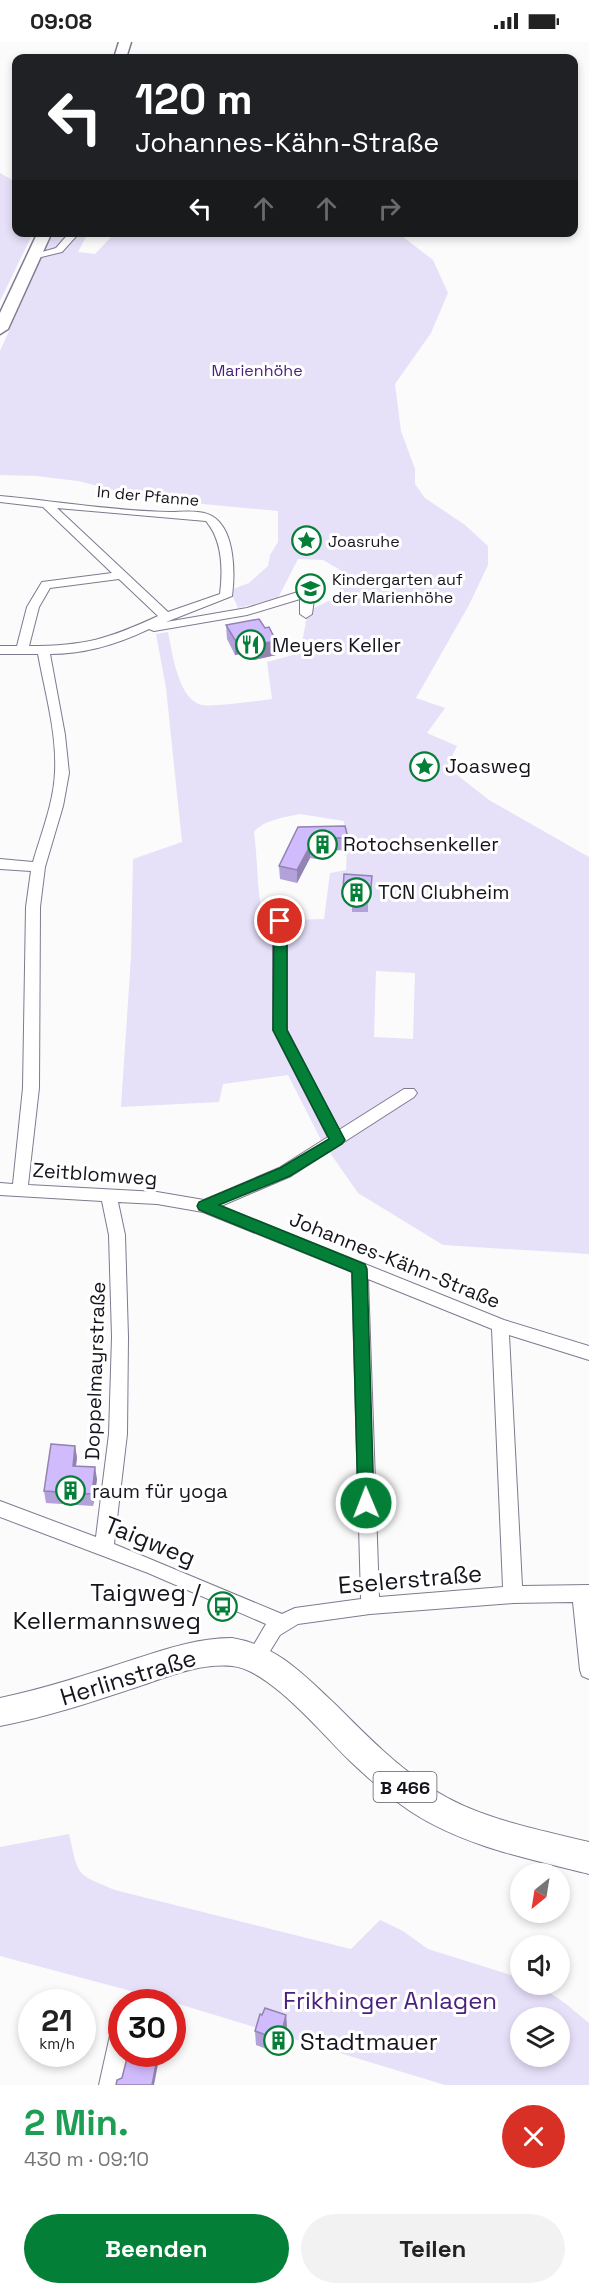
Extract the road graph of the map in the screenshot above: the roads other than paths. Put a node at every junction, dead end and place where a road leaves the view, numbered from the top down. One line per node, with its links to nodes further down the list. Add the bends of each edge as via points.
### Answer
1 (42, 237): 3 (main road)
2 (71, 237): 3 (street, via 59,250)
3 (33, 256): 4 (main road)
4 (0, 329)
5 (0, 499): 6 (street, In der Pfanne)
6 (46, 503): 7 (street, via 70,530); 9 (street, In der Pfanne, via 210,519 224,547 229,572 226,596)
7 (124, 575): 9 (street); 12 (street, via 46,585 29,620)
8 (306, 614): 10 (street, via 308,599 301,595 214,620)
9 (166, 616): 10 (street, In der Pfanne)
10 (137, 630): 13 (street, In der Pfanne, via 91,646)
11 (0, 650): 12 (street, In der Pfanne)
12 (22, 650): 13 (street, In der Pfanne)
13 (43, 650): 15 (street, via 62,774)
14 (0, 864): 15 (street)
15 (38, 867): 20 (street, via 33,907 31,1088)
16 (280, 921): 18 (street, via 280,1030)
17 (409, 1093): 18 (street)
18 (338, 1140): 23 (street, via 285,1172)
19 (0, 1189): 20 (street, Zeitblomweg)
20 (20, 1191): 21 (street, Zeitblomweg)
21 (109, 1196): 22 (street, Zeitblomweg); 28 (street, Doppelmayrstraße, via 117,1235 120,1337 118,1434)
22 (188, 1201): 23 (street, Johannes-Kähn-Straße)
23 (205, 1206): 24 (street, Johannes-Kähn-Straße)
24 (360, 1269): 25 (street, Johannes-Kähn-Straße); 31 (street)
25 (500, 1325): 26 (street, Johannes-Kähn-Straße); 30 (street)
26 (589, 1353)
27 (0, 1509): 28 (street, Taigweg)
28 (105, 1548): 32 (street, Taigweg)
29 (585, 1594): 30 (street, Eselerstraße); 34 (street)
30 (513, 1595): 31 (street, Eselerstraße)
31 (370, 1606): 32 (street, Eselerstraße, via 295,1616)
32 (281, 1622): 33 (street, via 269,1633)
33 (255, 1658): 35 (main road, Herlinstraße / B 466, via 233,1652 205,1653); 36 (main road, Herlinstraße / B 466, via 280,1673 396,1781 437,1809 536,1845)
34 (589, 1670)
35 (0, 1712)
36 (589, 1858)
37 (114, 2067): 38 (street)
38 (110, 2085)

